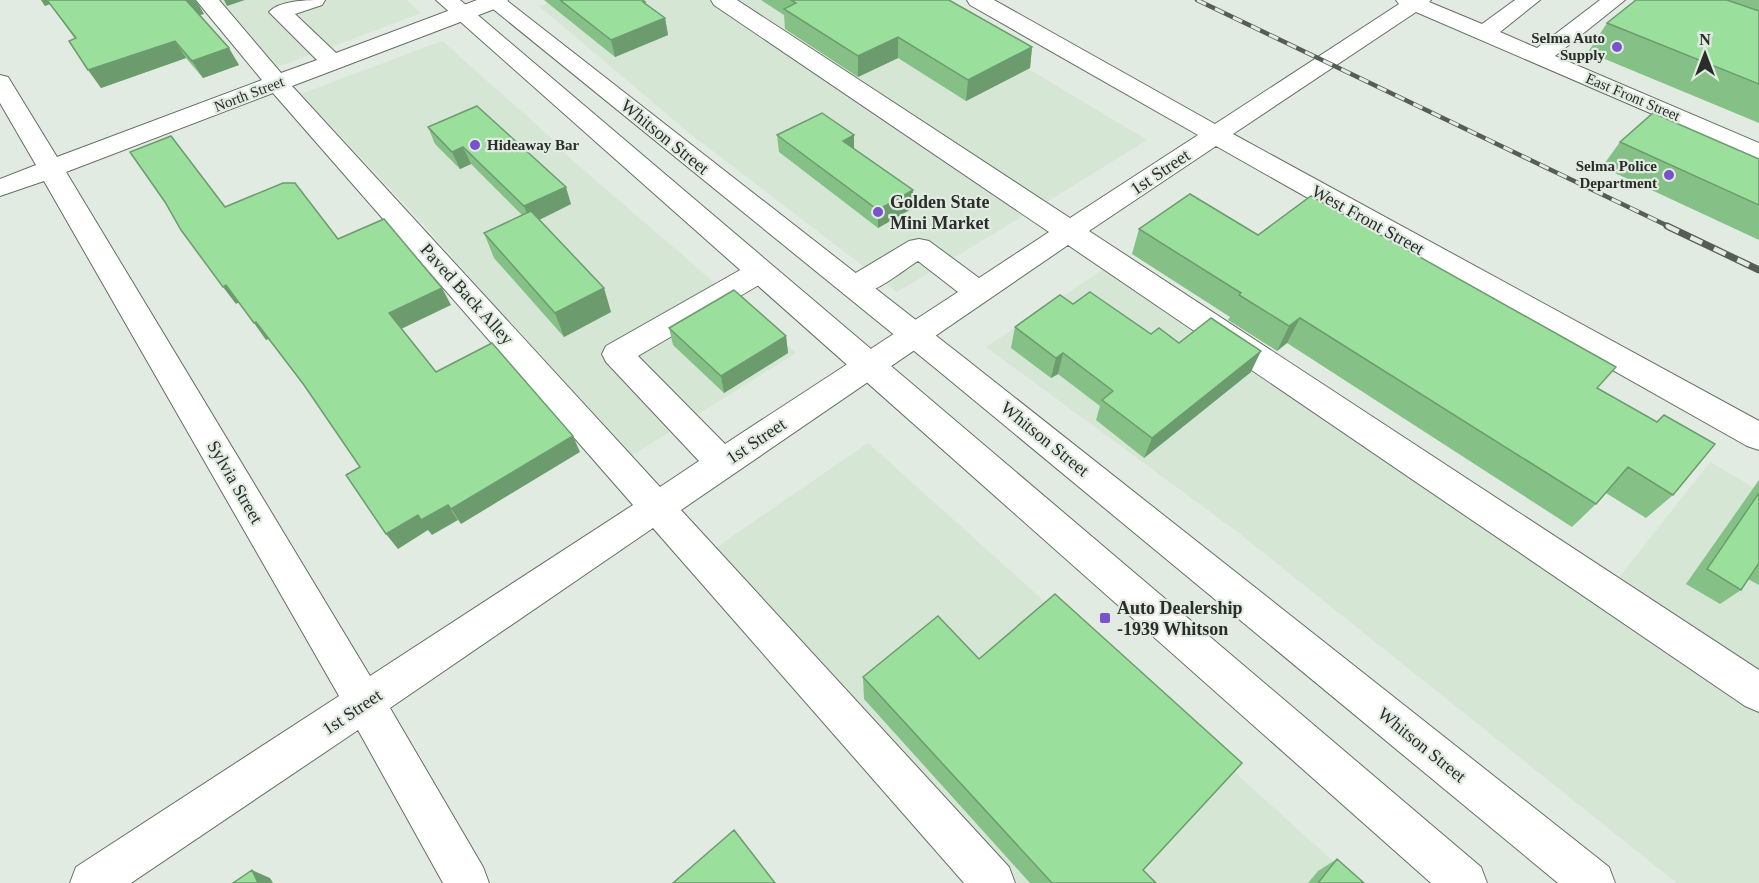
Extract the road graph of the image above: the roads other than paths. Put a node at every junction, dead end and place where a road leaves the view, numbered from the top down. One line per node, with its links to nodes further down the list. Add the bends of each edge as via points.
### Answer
1 (207, 0): 14 (street, Paved Back Alley)
2 (314, 0): 12 (street, via 280,12)
3 (495, 0): 9 (street, North Street); 21 (street, Whitson Street)
4 (722, 0): 19 (street)
5 (978, 0): 15 (street, West Front Street)
6 (1529, 0): 10 (street)
7 (1614, 0): 11 (street)
8 (1414, 1): 10 (street, East Front Street); 15 (street, 1st Street)
9 (454, 6): 12 (street, North Street); 20 (street)
10 (1485, 33): 11 (street, East Front Street)
11 (1539, 57): 16 (street, East Front Street)
12 (332, 62): 14 (street, North Street)
13 (0, 82): 17 (street, Sylvia Street)
14 (277, 83): 17 (street, North Street); 27 (street, Paved Back Alley)
15 (1216, 135): 19 (street, 1st Street); 25 (street, West Front Street)
16 (1759, 152)
17 (51, 169): 18 (street, North Street); 29 (street, Sylvia Street)
18 (0, 188)
19 (1070, 233): 22 (street, 1st Street); 28 (street)
20 (759, 272): 24 (street); 26 (street, via 617,354)
21 (854, 287): 22 (street, via 919,248); 23 (street, Whitson Street)
22 (978, 292): 23 (street, 1st Street)
23 (914, 334): 24 (street, 1st Street); 34 (street, Whitson Street)
24 (867, 366): 26 (street, 1st Street); 33 (street)
25 (1759, 436)
26 (722, 463): 27 (street, 1st Street)
27 (658, 506): 29 (street, 1st Street); 32 (street, Paved Back Alley)
28 (1759, 693)
29 (365, 704): 30 (street, 1st Street); 31 (street, Sylvia Street)
30 (92, 883)
31 (467, 883)
32 (993, 883)
33 (1465, 883)
34 (1593, 883)

